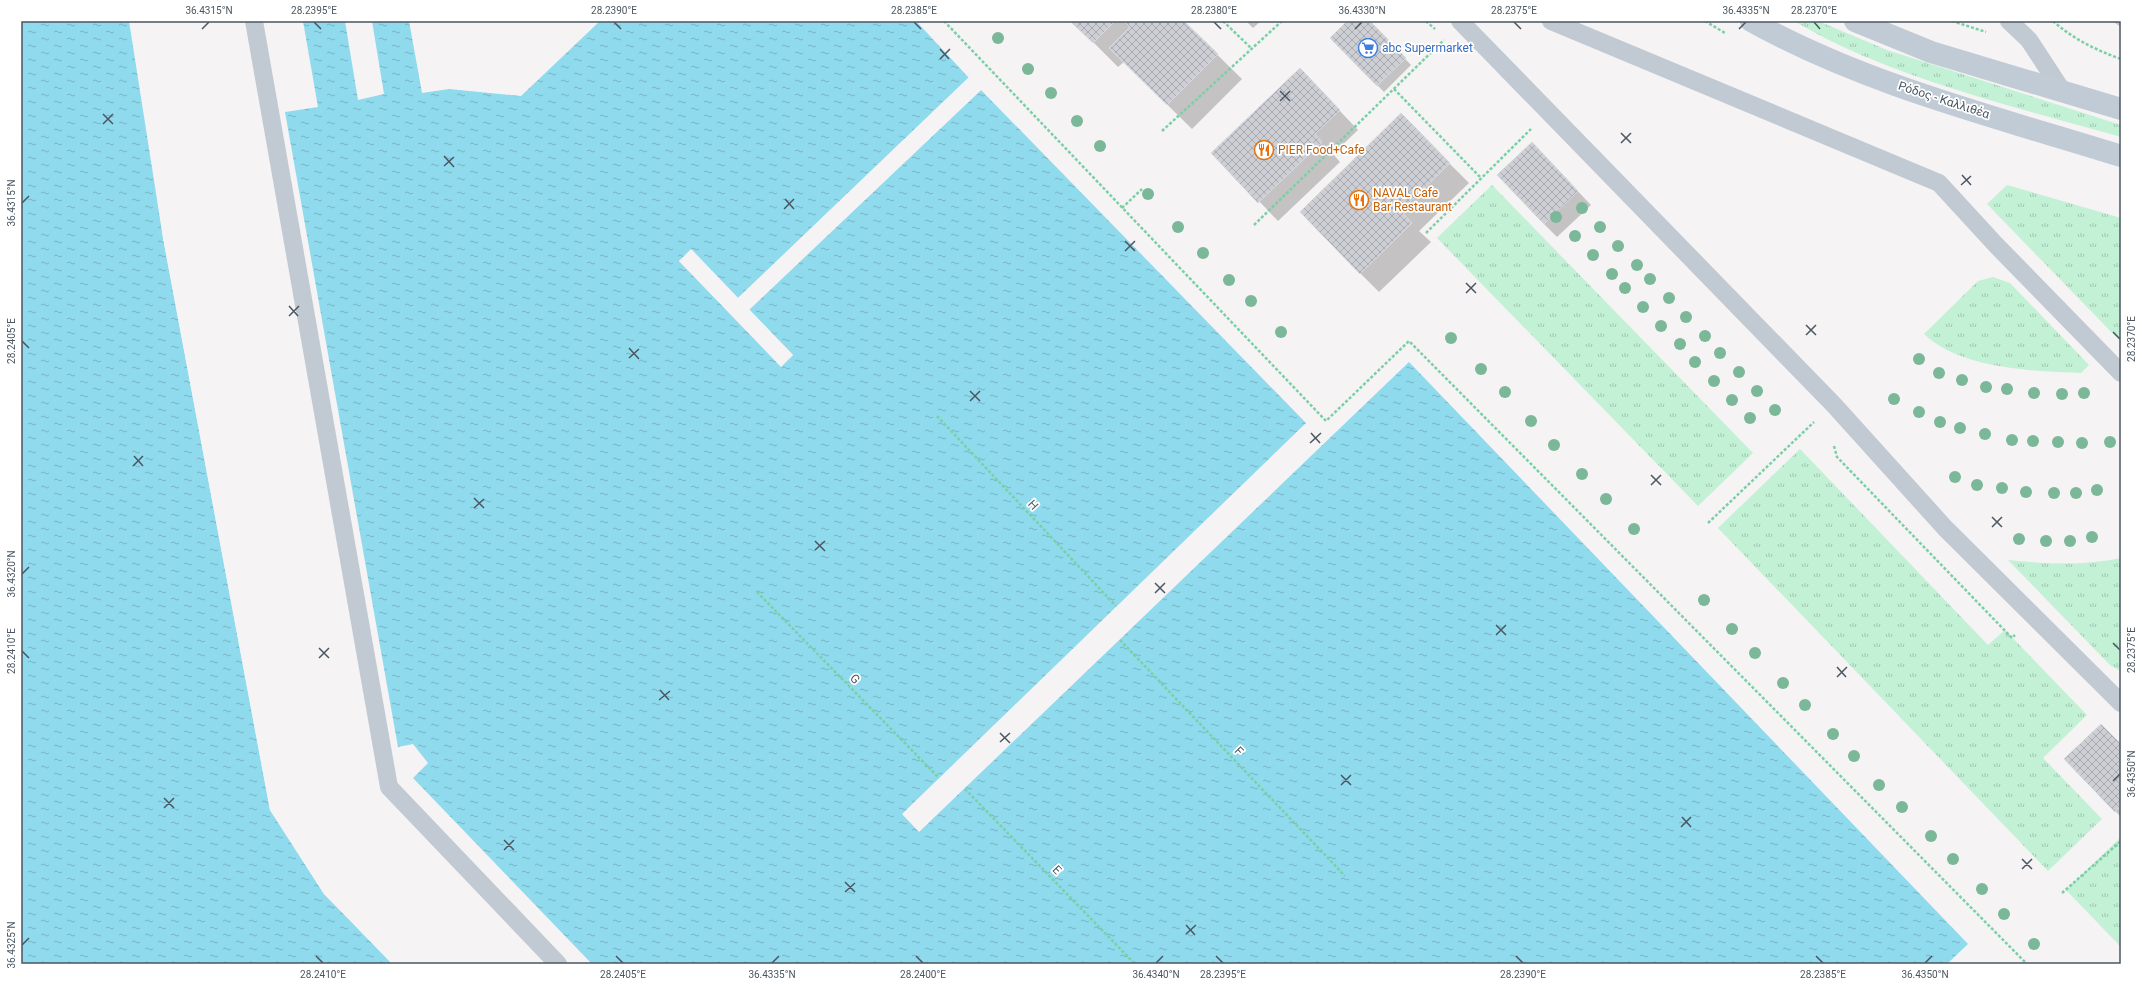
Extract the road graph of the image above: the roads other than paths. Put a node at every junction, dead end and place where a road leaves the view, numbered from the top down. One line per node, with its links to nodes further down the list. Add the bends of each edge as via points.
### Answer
1 (254, 21): 12 (lane, via 389,787)
2 (1460, 21): 11 (lane, via 1834,405 1945,528)
3 (1551, 21): 10 (lane, via 1939,183)
4 (1751, 21): 9 (main road, Ρόδος - Καλλιθέα, via 1823,56 1919,95)
5 (1855, 21): 7 (main road, via 1932,52)
6 (2009, 21): 7 (lane, via 2029,40)
7 (2063, 92): 8 (main road)
8 (2121, 109)
9 (2121, 156)
10 (2121, 373)
11 (2121, 703)
12 (558, 964)

